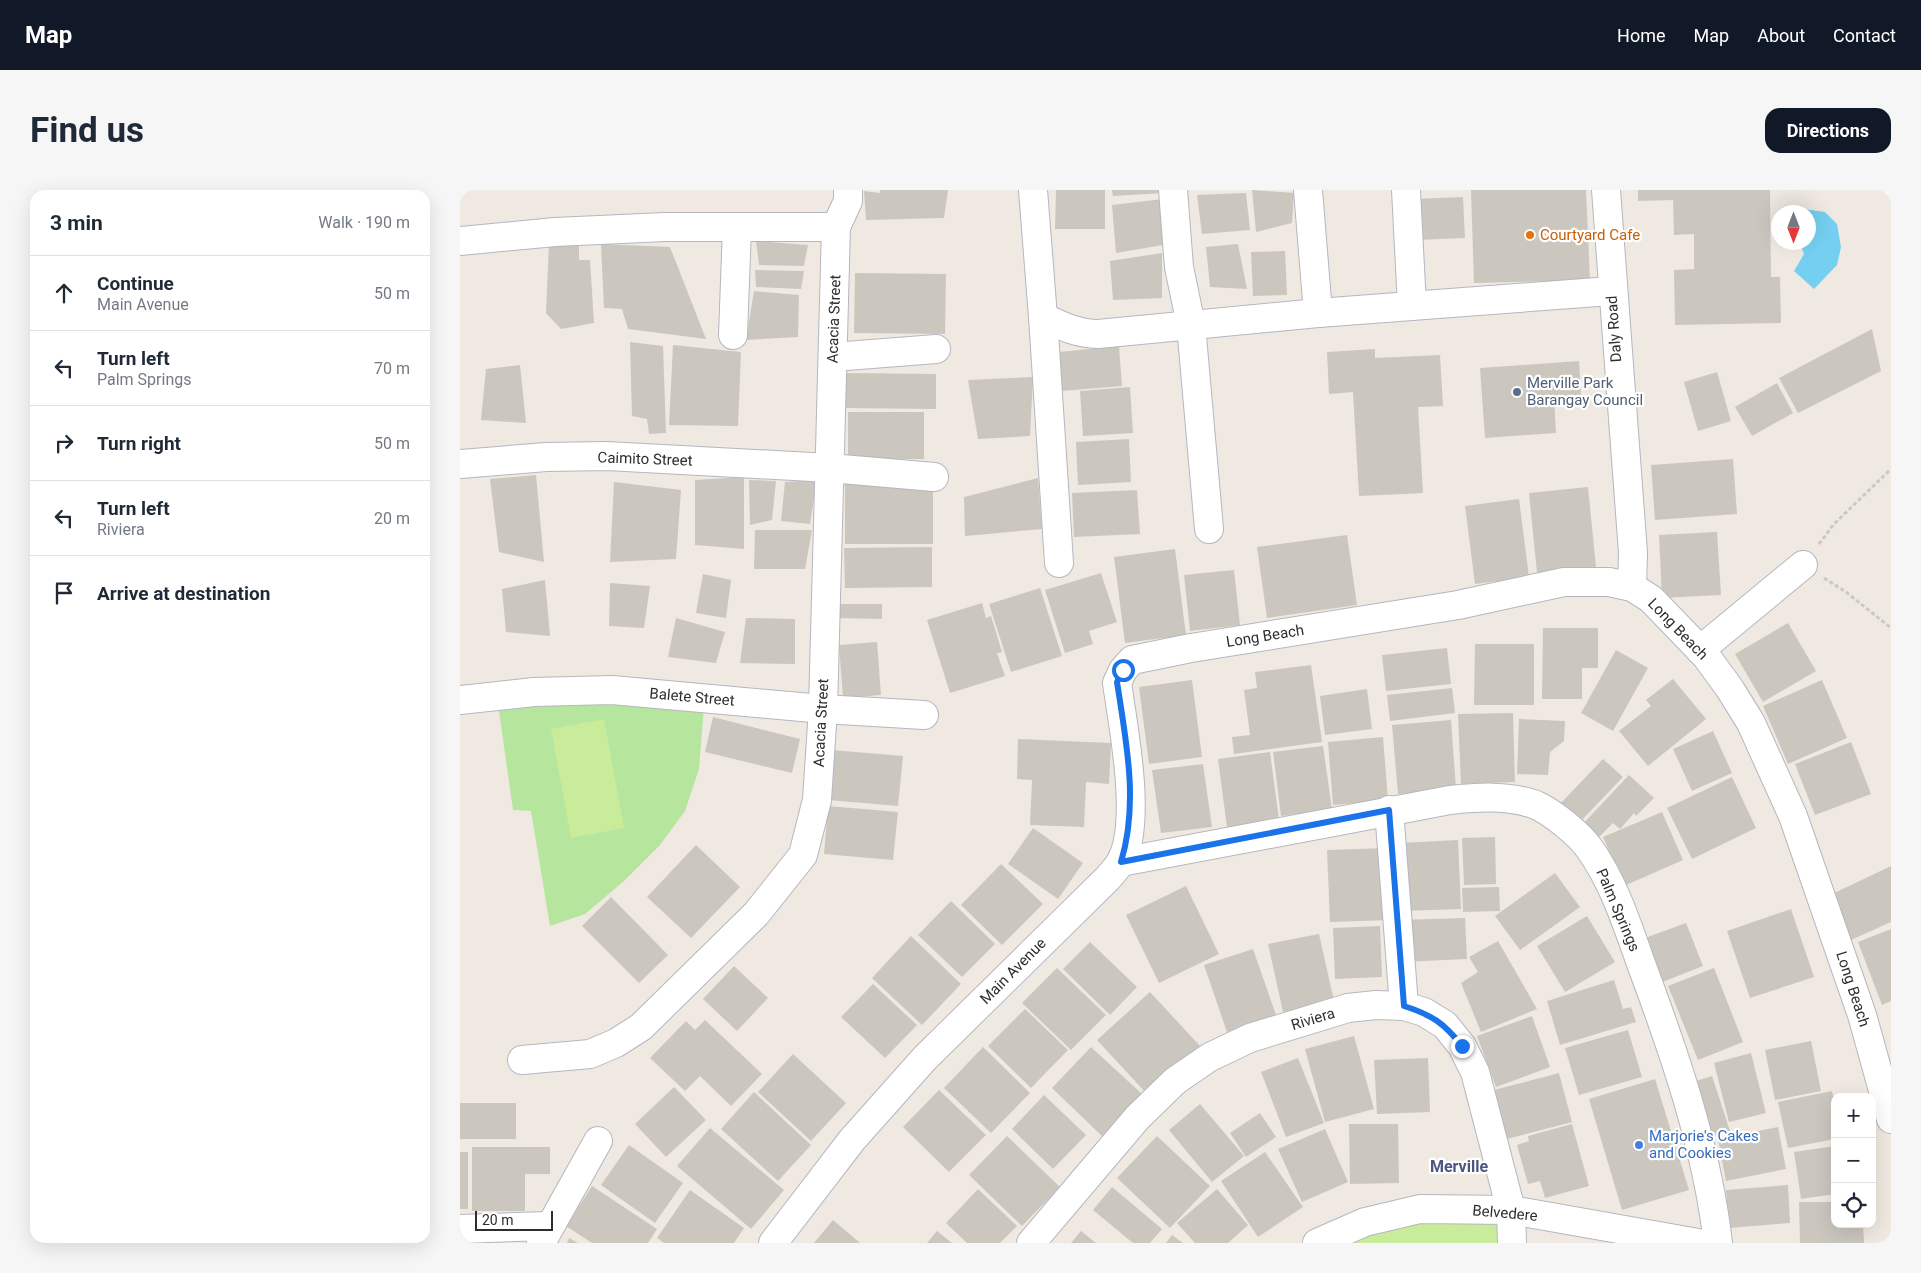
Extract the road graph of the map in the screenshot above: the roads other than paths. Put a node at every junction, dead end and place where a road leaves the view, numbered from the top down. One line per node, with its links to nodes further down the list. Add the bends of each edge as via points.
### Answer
1 (848, 190): 7 (street, Acacia Street, via 848,201)
2 (1032, 190): 13 (street)
3 (1173, 190): 14 (street, via 1179,267)
4 (1308, 190): 12 (street)
5 (1406, 190): 11 (street)
6 (1606, 190): 10 (street, Daly Road)
7 (836, 227): 8 (street); 17 (street, Acacia Street)
8 (737, 228): 9 (street, via 665,227 555,232); 15 (street)
9 (460, 241)
10 (1611, 291): 11 (street); 24 (street, Daly Road, via 1633,553)
11 (1412, 306): 12 (street)
12 (1318, 313): 14 (street)
13 (1043, 317): 14 (street, via 1085,334); 22 (street)
14 (1191, 325): 21 (street)
15 (734, 335)
16 (936, 349): 17 (street)
17 (833, 357): 19 (street, Acacia Street)
18 (460, 464): 19 (street, Caimito Street, via 607,456)
19 (830, 468): 20 (street, Caimito Street); 28 (street, Acacia Street)
20 (934, 477)
21 (1209, 529)
22 (1059, 563)
23 (1803, 565): 25 (street)
24 (1632, 587): 25 (street, Long Beach, via 1651,599); 26 (street, Long Beach, via 1593,581 1564,582 1458,605)
25 (1700, 650): 34 (street, Long Beach, via 1730,688 1751,723 1793,816 1862,1015)
26 (1132, 660): 31 (street, Main Avenue, via 1117,682 1130,783 1128,840)
27 (460, 700): 28 (street, Balete Street, via 534,692 612,690)
28 (823, 709): 29 (street, Balete Street); 33 (street, Acacia Street, via 817,800 803,855 756,914 641,1027 616,1043 590,1054)
29 (924, 715)
30 (1389, 810): 31 (street, Palm Springs); 32 (street); 44 (street, Palm Springs, via 1489,796 1537,806 1569,827 1588,847 1609,880 1678,1063 1708,1175)
31 (1121, 862): 39 (street, Main Avenue, via 925,1058 852,1140)
32 (1404, 1006): 36 (street, Riviera, via 1424,1012 1445,1025 1462,1046 1475,1072); 40 (street, Riviera, via 1348,1008 1250,1038 1210,1057 1175,1081 1137,1118)
33 (522, 1060)
34 (1891, 1119)
35 (598, 1141): 38 (street)
36 (1511, 1210): 41 (street, Belvedere, via 1420,1209 1365,1222); 42 (street, Riviera); 43 (street, Belvedere)
37 (460, 1229): 38 (street)
38 (545, 1235)
39 (773, 1243)
40 (1031, 1243)
41 (1316, 1243)
42 (1512, 1243)
43 (1698, 1243)
44 (1718, 1243)

